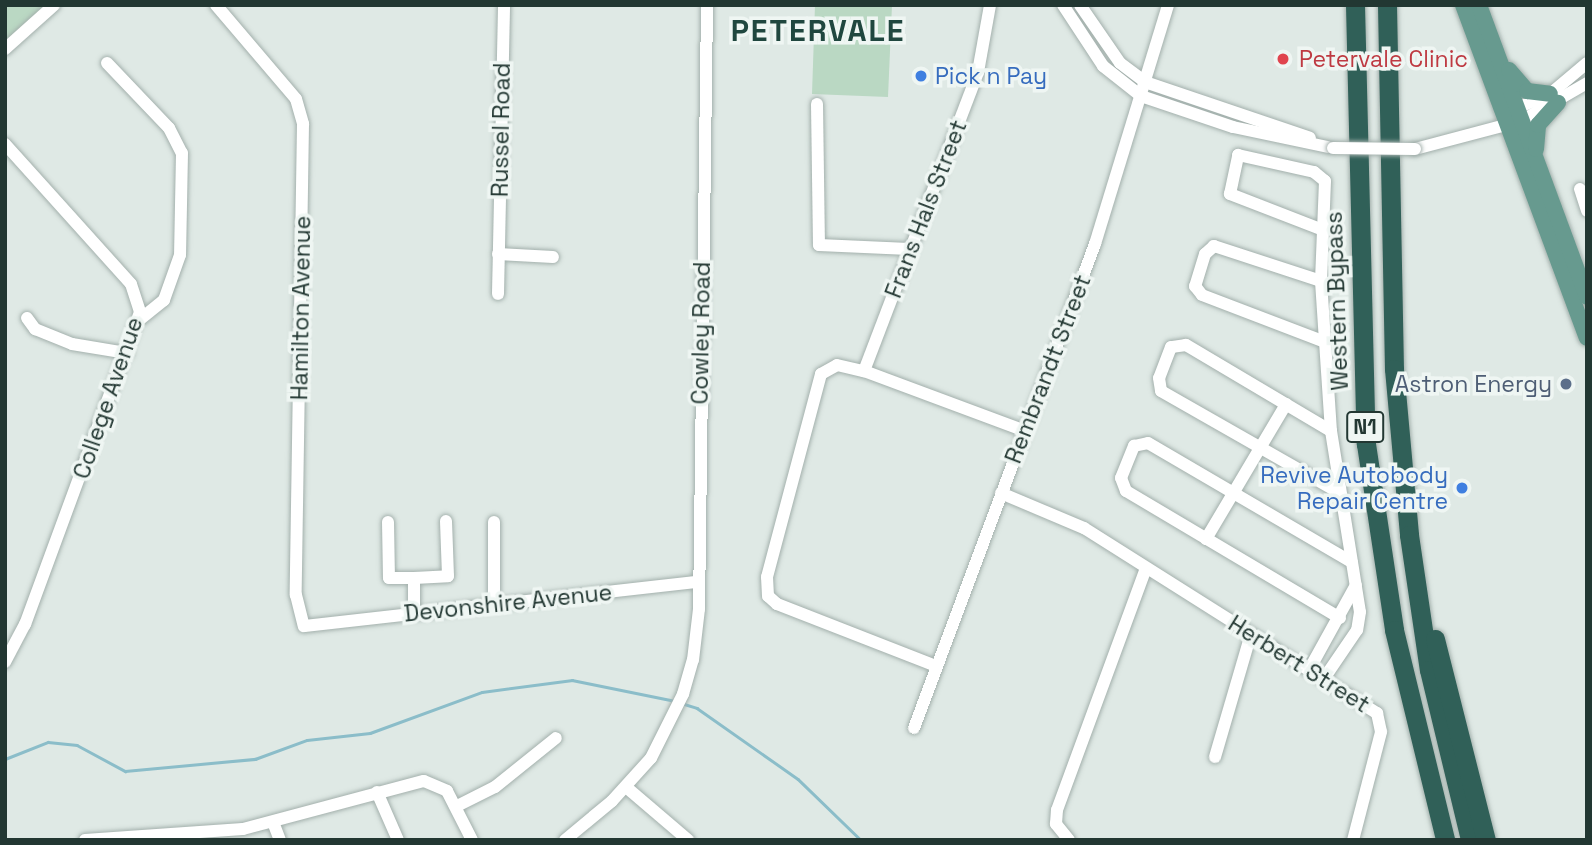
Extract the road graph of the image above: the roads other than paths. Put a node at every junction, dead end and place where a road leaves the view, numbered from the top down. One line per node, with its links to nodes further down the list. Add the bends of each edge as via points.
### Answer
1 (54, 5): 15 (street)
2 (216, 5): 63 (street, Hamilton Avenue, via 296,99 303,124 296,595 304,626)
3 (504, 5): 32 (street, Russel Road)
4 (700, 5): 20 (street, Cowley Road)
5 (707, 5): 20 (street, Cowley Road)
6 (990, 5): 31 (street, Frans Hals Street, via 978,72)
7 (1063, 5): 21 (street, via 1103,66)
8 (1080, 5): 18 (street, via 1120,63)
9 (1168, 5): 18 (street, Rembrandt Street)
10 (1354, 5): 86 (highway, Western Bypass / N1, via 1366,444 1394,630)
11 (1387, 5): 54 (highway, N1, via 1394,369)
12 (1463, 5): 24 (main road)
13 (1479, 5): 14 (main road)
14 (1487, 27): 22 (main road, via 1519,85); 24 (main road)
15 (5, 49)
16 (107, 63): 38 (street, via 169,128 181,153 180,255 164,300)
17 (1587, 63): 22 (street)
18 (1145, 82): 21 (street, Rembrandt Street); 26 (street)
19 (1587, 83): 22 (street)
20 (704, 84): 58 (street, Cowley Road)
21 (1141, 96): 26 (street, via 1233,127); 44 (street, Rembrandt Street, via 1095,244)
22 (1554, 99): 24 (street); 27 (main road, via 1537,128)
23 (817, 104): 31 (street, via 819,245)
24 (1513, 117): 26 (street, bridge, via 1415,149); 27 (main road); 39 (main road)
25 (5, 144): 38 (street, College Avenue, via 131,284 140,304)
26 (1331, 147)
27 (1539, 163): 36 (main road)
28 (1580, 189): 29 (street)
29 (1587, 211)
30 (1323, 230): 30 (street, via 1325,187 1319,174 1238,155 1229,185 1233,196); 34 (street)
31 (909, 249): 42 (street, Frans Hals Street)
32 (498, 254): 33 (street); 35 (street, Russel Road)
33 (553, 257)
34 (1321, 281): 40 (street); 40 (street, via 1214,246 1205,254 1195,286 1202,295)
35 (498, 293)
36 (1587, 297)
37 (27, 318): 41 (street, via 35,329 72,344)
38 (139, 320): 41 (street, College Avenue)
39 (1587, 338)
40 (1325, 342): 45 (street)
41 (127, 353): 65 (street, College Avenue, via 15,648)
42 (864, 371): 44 (street); 66 (street, via 830,366 821,374 766,590 777,604)
43 (1286, 404): 45 (street); 46 (street); 46 (street, via 1186,345 1171,347 1159,378 1161,391)
44 (1023, 430): 47 (street, Rembrandt Street)
45 (1331, 431): 48 (street)
46 (1260, 448): 48 (street); 49 (street)
47 (1001, 493): 56 (street, Herbert Street, via 1084,528); 66 (street, Rembrandt Street)
48 (1340, 493): 55 (street)
49 (1232, 494): 53 (street); 53 (street, via 1147,443 1134,446 1123,487); 55 (street)
50 (446, 521): 57 (street, via 449,576)
51 (388, 522): 57 (street, via 389,578)
52 (494, 522): 60 (street)
53 (1206, 539): 62 (street)
54 (1412, 557): 87 (highway, N1, via 1429,670); 88 (highway)
55 (1352, 562): 59 (street)
56 (1146, 568): 64 (street, Herbert Street); 84 (street, via 1057,810 1056,824)
57 (414, 578): 61 (street)
58 (699, 583): 60 (street, Devonshire Avenue); 72 (street, Cowley Road, via 693,660 653,754)
59 (1356, 585): 62 (street); 68 (street, via 1357,631)
60 (494, 603): 61 (street, Devonshire Avenue)
61 (414, 614): 63 (street, Devonshire Avenue)
62 (1340, 618): 67 (street)
63 (318, 625)
64 (1251, 634): 67 (street, Herbert Street); 71 (street)
65 (5, 662)
66 (936, 666): 69 (street, Rembrandt Street)
67 (1309, 670): 68 (street, Herbert Street)
68 (1323, 680): 85 (street, Herbert Street, via 1381,721)
69 (914, 728)
70 (556, 738): 74 (street, via 495,787)
71 (1215, 757)
72 (626, 787): 82 (street, Cowley Road); 83 (street)
73 (377, 792): 74 (street, via 432,782); 75 (street); 80 (street)
74 (457, 806): 81 (street)
75 (273, 822): 76 (street); 79 (street)
76 (238, 835): 77 (street)
77 (138, 838): 78 (street)
78 (85, 840)
79 (280, 840)
80 (398, 840)
81 (472, 840)
82 (565, 840)
83 (688, 840)
84 (1069, 840)
85 (1353, 840)
86 (1445, 840)
87 (1470, 840)
88 (1486, 840)

